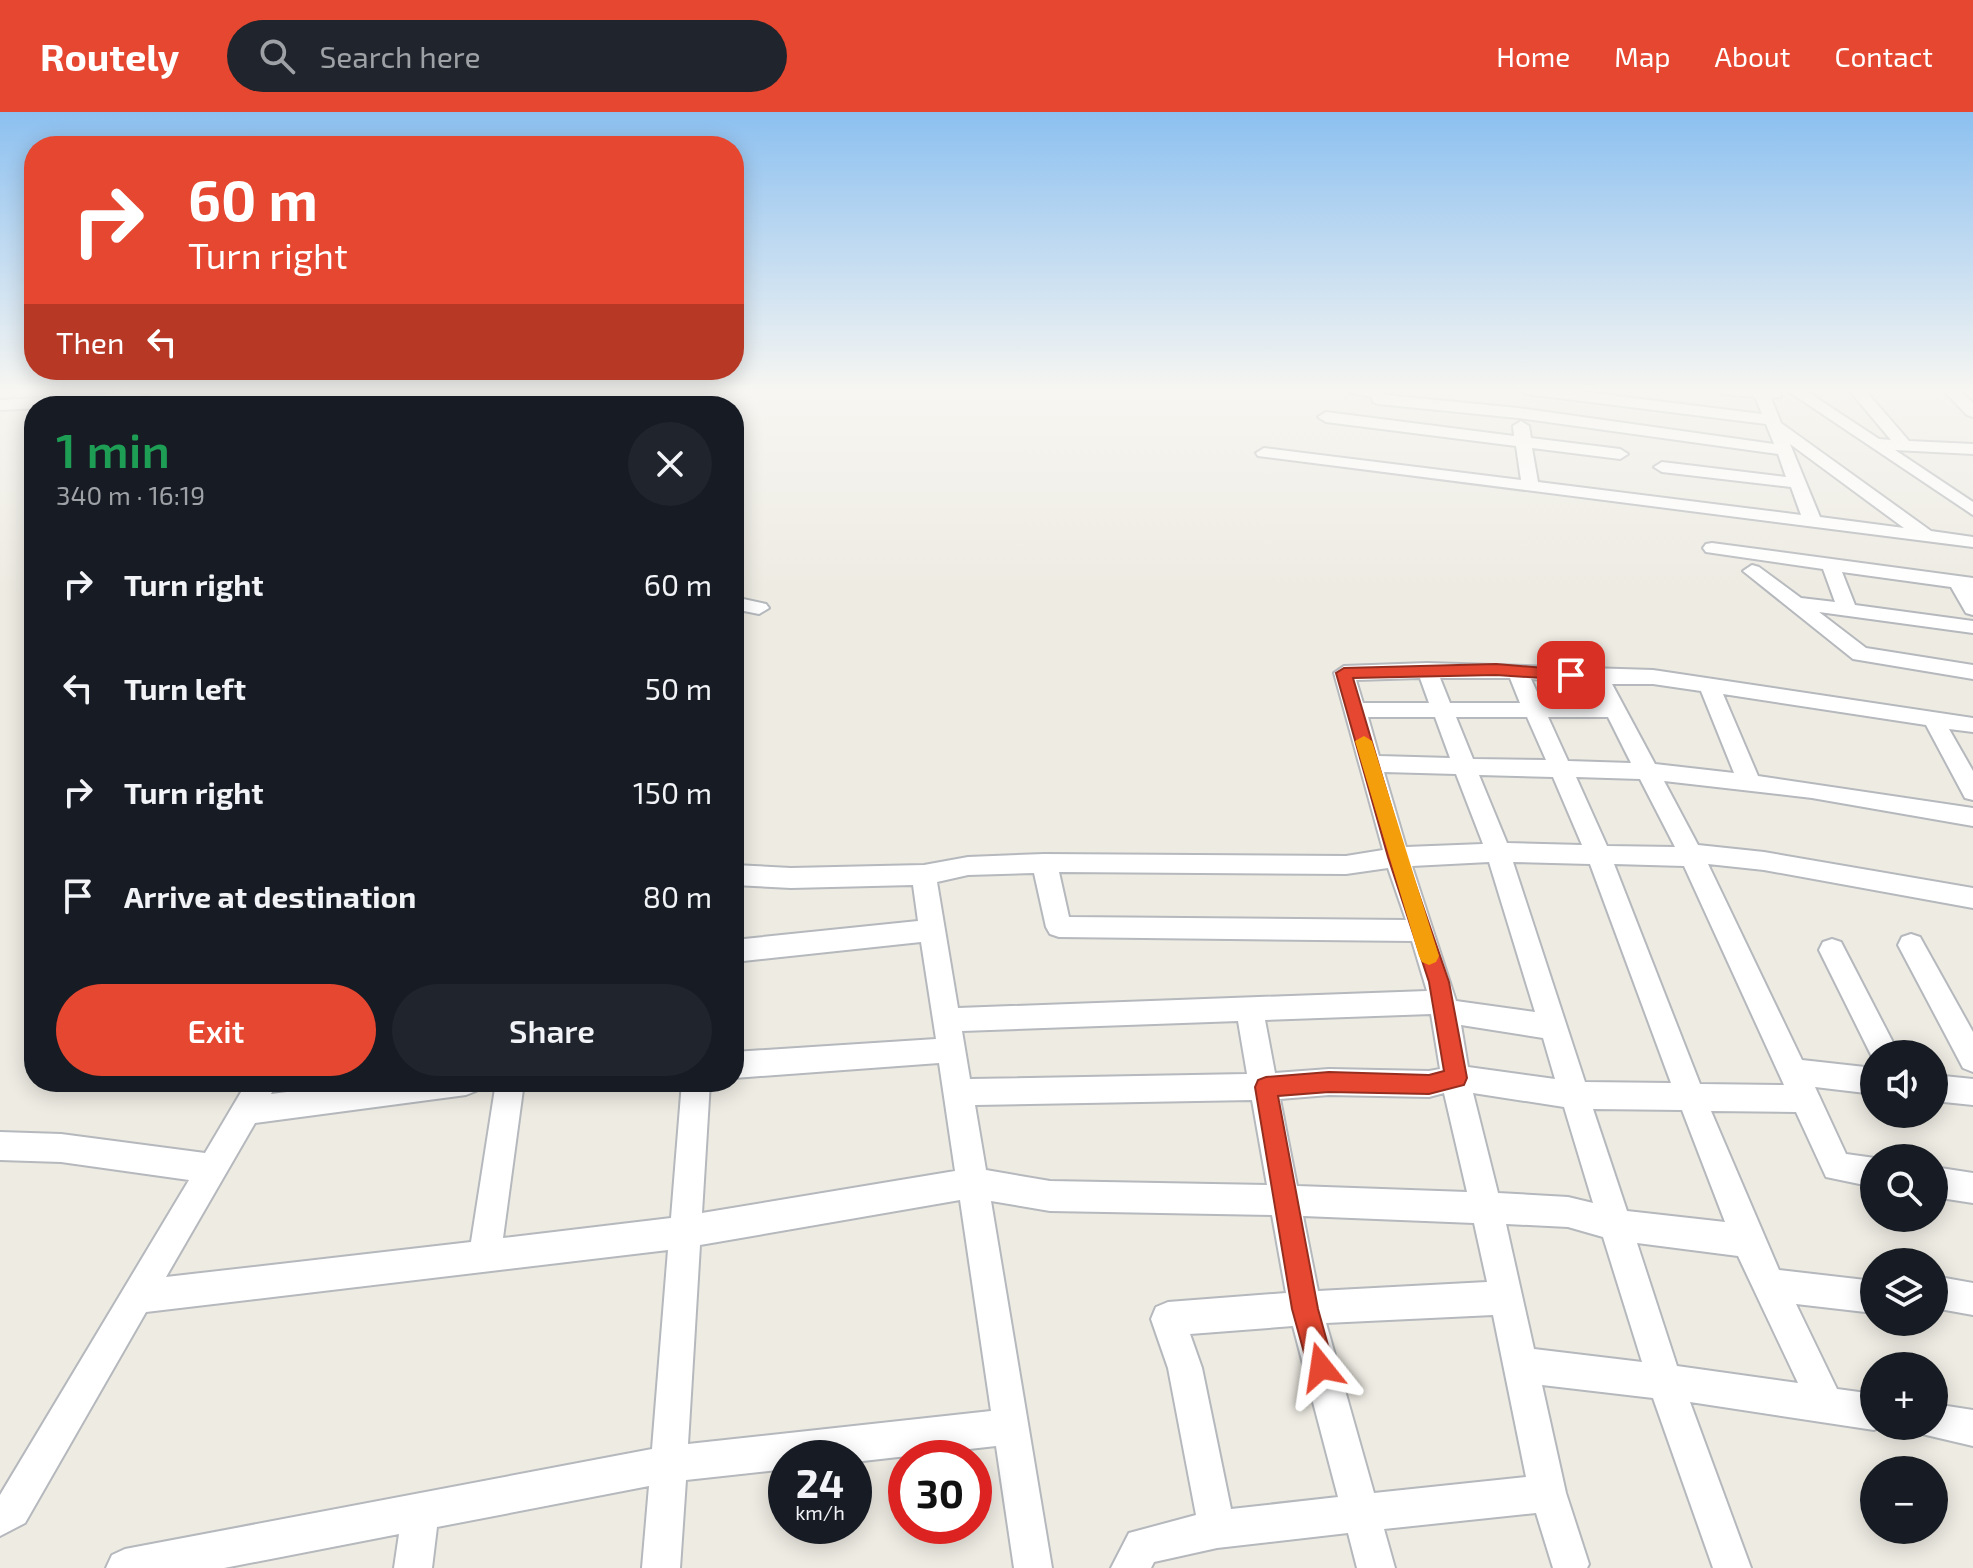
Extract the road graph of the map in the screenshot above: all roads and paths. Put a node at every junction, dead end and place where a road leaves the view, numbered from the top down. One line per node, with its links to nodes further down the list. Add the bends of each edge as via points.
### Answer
1 (1417, 457): 8 (street)
2 (1526, 457): 8 (street)
3 (1787, 457): 7 (street)
4 (1820, 457): 11 (street)
5 (1894, 457): 9 (street)
6 (1662, 467): 7 (street)
7 (1798, 483): 10 (street)
8 (1530, 486): 10 (street)
9 (1973, 510)
10 (1813, 522): 11 (street)
11 (1927, 536): 12 (street)
12 (1973, 542)
13 (1712, 548): 14 (street)
14 (1830, 563): 16 (street); 21 (street)
15 (1752, 571): 17 (street)
16 (1965, 583): 20 (street)
17 (1796, 603): 21 (street); 25 (street, via 1860,654)
18 (744, 605): 19 (street)
19 (759, 608)
20 (1973, 609)
21 (1847, 610): 22 (street)
22 (1973, 627)
23 (1427, 670): 24 (street); 29 (street, via 1344,673); 31 (street)
24 (1517, 671): 26 (street); 28 (street)
25 (1973, 672)
26 (1598, 677): 27 (street, via 1653,677); 30 (street)
27 (1709, 686): 32 (street); 38 (street)
28 (1532, 709): 30 (street); 31 (street); 36 (street)
29 (1355, 710): 31 (street); 34 (street)
30 (1615, 710): 37 (street)
31 (1444, 712): 35 (street)
32 (1933, 719): 33 (street); 39 (street)
33 (1973, 725)
34 (1370, 764): 35 (street); 44 (street)
35 (1466, 766): 36 (street); 41 (street)
36 (1560, 769): 37 (street); 42 (street)
37 (1647, 771): 38 (street); 43 (street)
38 (1750, 784): 40 (street)
39 (1973, 792)
40 (1973, 817)
41 (1498, 852): 42 (street); 44 (street); 57 (street)
42 (1599, 855): 43 (street); 74 (street)
43 (1690, 855): 48 (street, via 1764,861); 62 (street)
44 (1397, 857): 45 (street, via 1346,865); 50 (street)
45 (1044, 863): 46 (street, via 968,866); 50 (street, via 1059,927)
46 (924, 875): 47 (street); 49 (street)
47 (744, 876)
48 (1973, 898)
49 (932, 930): 52 (street); 56 (street)
50 (1422, 931): 54 (street)
51 (1911, 945): 60 (street)
52 (744, 950)
53 (1832, 950): 58 (street)
54 (1444, 1007): 55 (street); 57 (street); 63 (street)
55 (1249, 1008): 56 (street); 65 (street)
56 (946, 1020): 59 (street)
57 (1552, 1027): 73 (street)
58 (1878, 1040)
59 (951, 1050): 61 (street); 71 (street)
60 (1973, 1059)
61 (744, 1064)
62 (1791, 1072): 64 (street); 75 (street)
63 (1456, 1078): 65 (street, via 1429,1084); 73 (street); 84 (street)
64 (1860, 1079)
65 (1266, 1087): 71 (street); 83 (street)
66 (1948, 1089): 72 (street)
67 (257, 1092): 76 (street)
68 (390, 1092): 76 (street)
69 (509, 1092): 88 (street)
70 (695, 1092): 86 (street)
71 (958, 1092): 80 (street)
72 (1973, 1092)
73 (1574, 1095): 74 (street); 85 (street)
74 (1693, 1096): 75 (street); 87 (street)
75 (1805, 1099): 79 (street, via 1837,1167)
76 (247, 1111): 78 (street)
77 (0, 1146): 78 (street, via 61,1148)
78 (212, 1169): 92 (street)
79 (1860, 1170)
80 (972, 1183): 83 (street, via 1050,1196); 86 (street); 101 (street)
81 (1948, 1184): 82 (street)
82 (1973, 1188)
83 (1285, 1202): 84 (street); 95 (street)
84 (1487, 1210): 85 (street, via 1568,1212); 93 (street)
85 (1616, 1225): 87 (street); 97 (street)
86 (685, 1232): 88 (street); 103 (street)
87 (1748, 1241): 89 (street)
88 (485, 1256): 92 (street)
89 (1770, 1285): 90 (street); 98 (street)
90 (1860, 1295)
91 (1948, 1295): 94 (street)
92 (138, 1297): 107 (street, via 12,1510)
93 (1506, 1297): 95 (street); 96 (street)
94 (1973, 1299)
95 (1305, 1309): 106 (street); 108 (street, via 1168,1319 1185,1368)
96 (1522, 1365): 97 (street); 104 (street)
97 (1665, 1382): 98 (street); 116 (street)
98 (1826, 1404): 99 (street)
99 (1860, 1410)
100 (1948, 1424): 102 (street)
101 (1010, 1427): 103 (street); 113 (street)
102 (1973, 1428)
103 (669, 1464): 105 (street); 112 (street)
104 (1548, 1493): 106 (street); 109 (street)
105 (421, 1511): 110 (street); 111 (street)
106 (1360, 1512): 108 (street); 115 (street)
107 (0, 1517)
108 (1217, 1529): 114 (street, via 1142,1546)
109 (1570, 1564)
110 (125, 1568)
111 (413, 1568)
112 (661, 1568)
113 (1033, 1568)
114 (1130, 1568)
115 (1376, 1568)
116 (1732, 1568)

